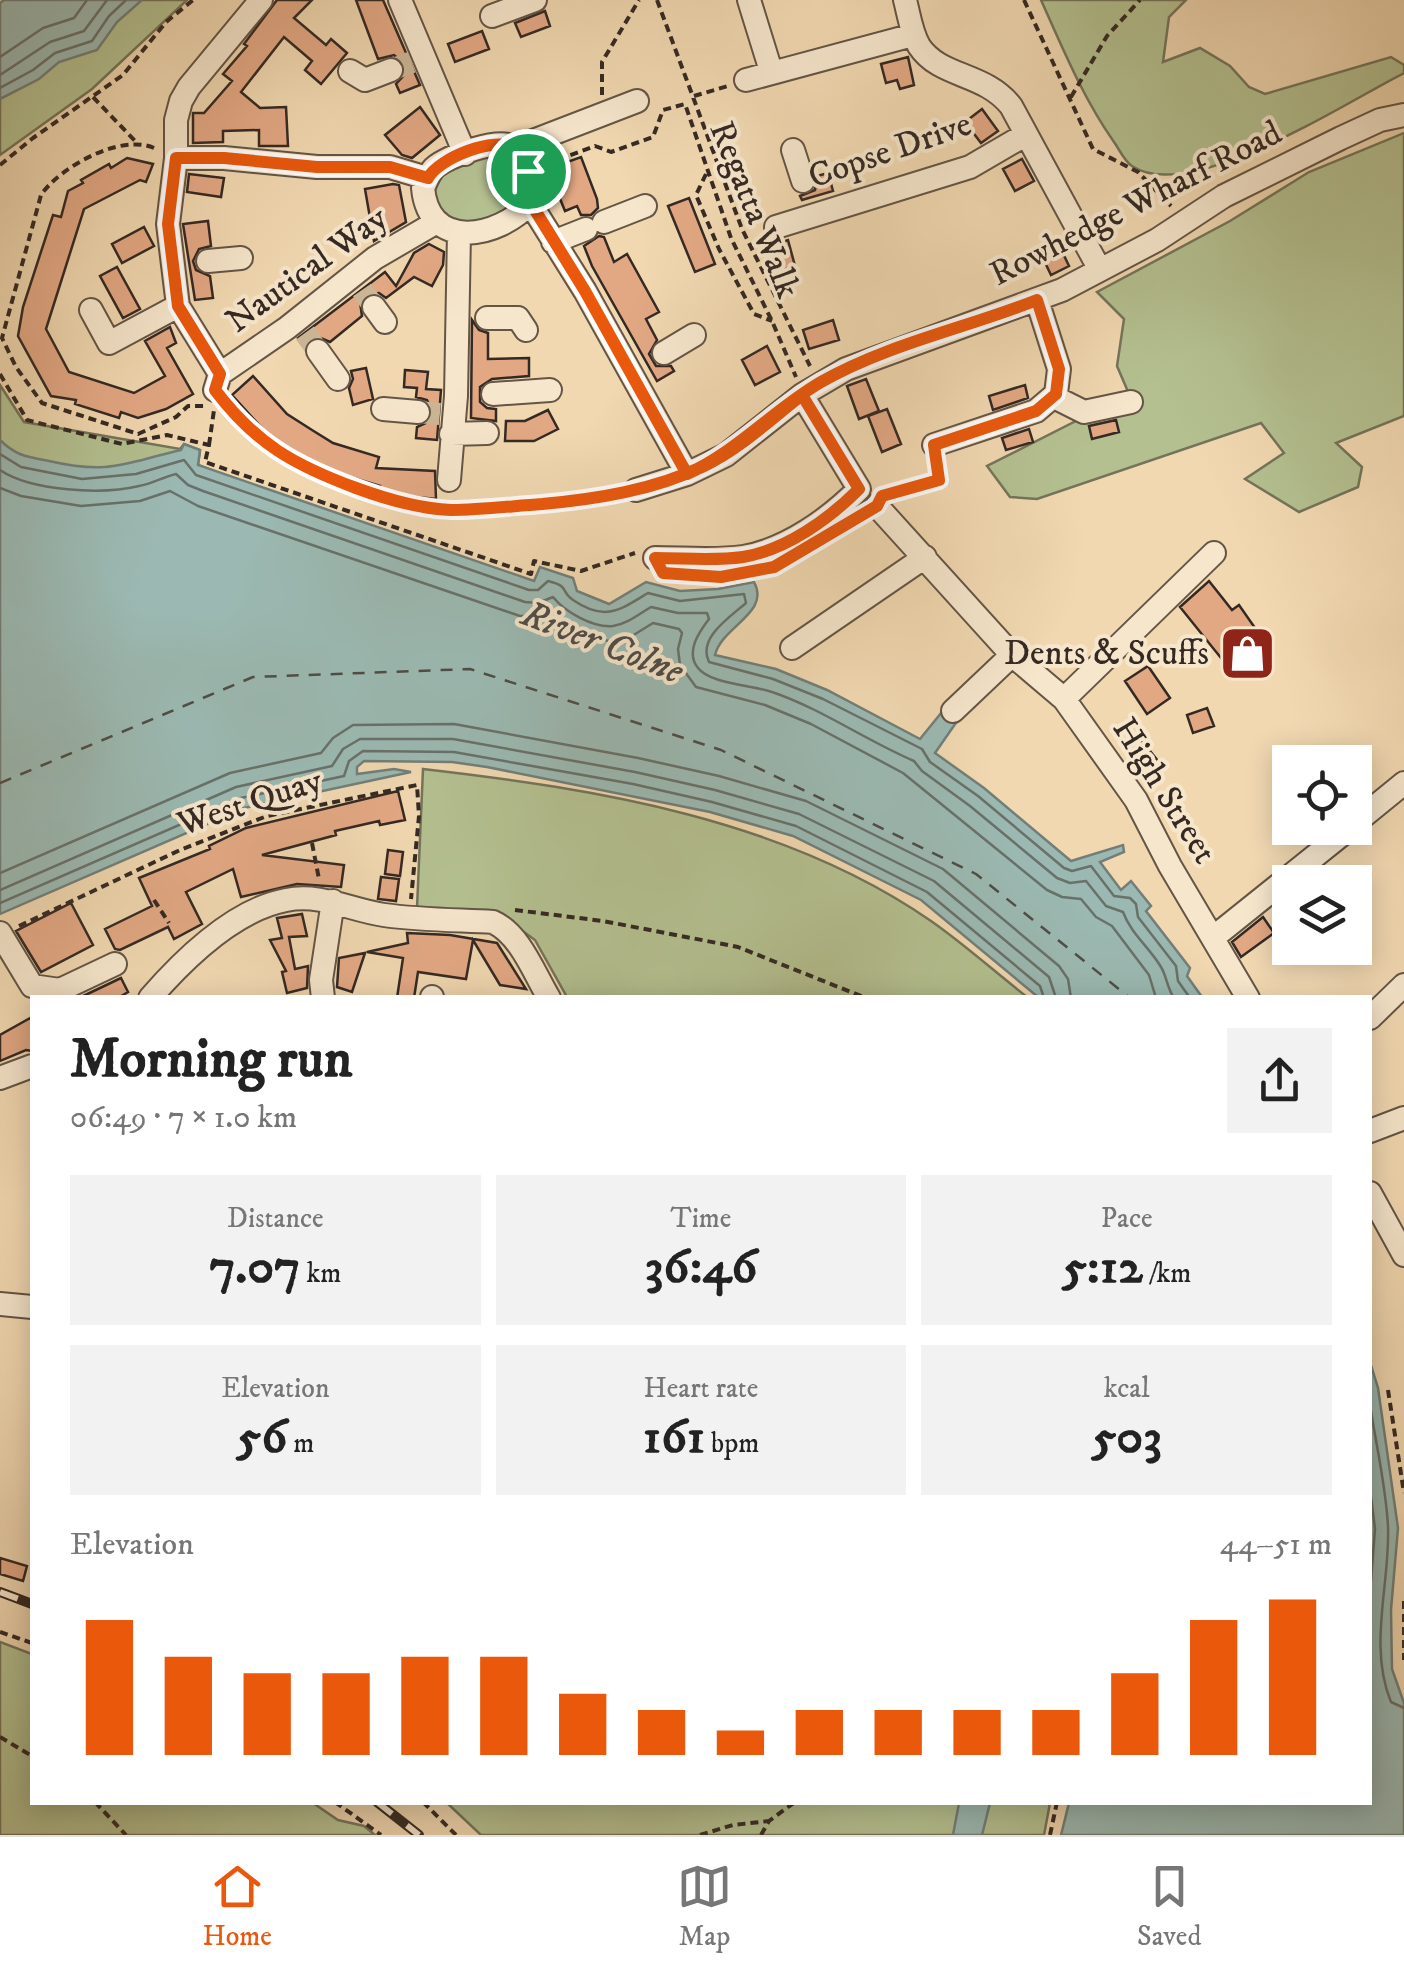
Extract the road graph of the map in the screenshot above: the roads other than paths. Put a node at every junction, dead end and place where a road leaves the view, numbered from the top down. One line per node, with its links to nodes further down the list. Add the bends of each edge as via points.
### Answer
1 (261, 0): 18 (street, via 180,101)
2 (400, 0): 8 (street)
3 (750, 0): 10 (street)
4 (905, 0): 7 (street)
5 (526, 2): 6 (street)
6 (492, 16)
7 (914, 35): 10 (street); 14 (street, via 936,64 1002,94)
8 (409, 63): 9 (street, via 365,80); 17 (street)
9 (350, 71)
10 (770, 71): 11 (street)
11 (746, 80)
12 (637, 101): 15 (street)
13 (1404, 115): 29 (street, Rowhedge Wharf Road, via 1380,120 1224,196)
14 (1025, 134): 20 (street, Copse Drive, via 970,167); 29 (street)
15 (515, 148): 17 (street, via 499,142); 21 (street, via 534,192)
16 (793, 150): 20 (street)
17 (465, 154): 19 (street, via 433,168)
18 (176, 158): 19 (street, via 390,167); 28 (street, via 168,206)
19 (428, 178): 23 (street, via 422,188)
20 (808, 198): 24 (street, Copse Drive)
21 (530, 202): 25 (street, via 498,224); 26 (street)
22 (646, 206): 26 (street)
23 (434, 223): 25 (street); 35 (street, Nautical Way, via 374,258 368,299)
24 (776, 228)
25 (459, 233): 33 (street)
26 (553, 242): 37 (street, via 585,291)
27 (241, 258): 28 (street)
28 (191, 263): 31 (street)
29 (1100, 270): 30 (street, Rowhedge Wharf Road)
30 (1037, 300): 39 (street, Rowhedge Wharf Road, via 867,359); 41 (street, via 1059,369)
31 (178, 306): 32 (street, via 109,343); 35 (street, Nautical Way, via 216,391)
32 (92, 310)
33 (470, 317): 34 (street, via 518,318); 43 (street)
34 (526, 330)
35 (302, 333): 38 (street)
36 (694, 335): 37 (street)
37 (647, 362): 47 (street)
38 (338, 379)
39 (810, 389): 47 (street, Rowhedge Wharf Road, via 726,454); 53 (street, via 859,489 837,511 773,549 742,557)
40 (550, 390): 43 (street)
41 (1054, 397): 42 (street, via 1084,412); 46 (street, via 1036,411)
42 (1130, 402)
43 (455, 409): 44 (street); 45 (street); 48 (street)
44 (383, 410)
45 (488, 434)
46 (934, 445)
47 (687, 474): 49 (street, Rowhedge Wharf Road)
48 (449, 480)
49 (636, 490)
50 (877, 506): 52 (street, High Street)
51 (1214, 552): 56 (street)
52 (925, 556): 54 (street); 55 (street, High Street)
53 (655, 558)
54 (792, 648)
55 (1012, 655): 56 (street, High Street); 57 (street)
56 (1064, 699): 63 (street, High Street, via 1136,800)
57 (953, 712)
58 (1404, 782): 59 (street)
59 (1372, 808)
60 (1327, 845): 63 (street)
61 (326, 900): 67 (street, via 284,900 234,923 186,958); 68 (street); 69 (street, via 380,914 492,922 518,945)
62 (6, 931): 66 (street, via 32,986)
63 (1214, 937): 70 (street, High Street)
64 (115, 964): 66 (street)
65 (1404, 985): 71 (street)
66 (62, 994)
67 (153, 995)
68 (323, 995)
69 (546, 995)
70 (1246, 995)
71 (1372, 1016)
72 (30, 1067): 73 (street)
73 (0, 1078)
74 (1404, 1118): 75 (street)
75 (1372, 1129)
76 (1372, 1196): 77 (street)
77 (1404, 1255)
78 (0, 1304): 79 (street)
79 (30, 1307)

